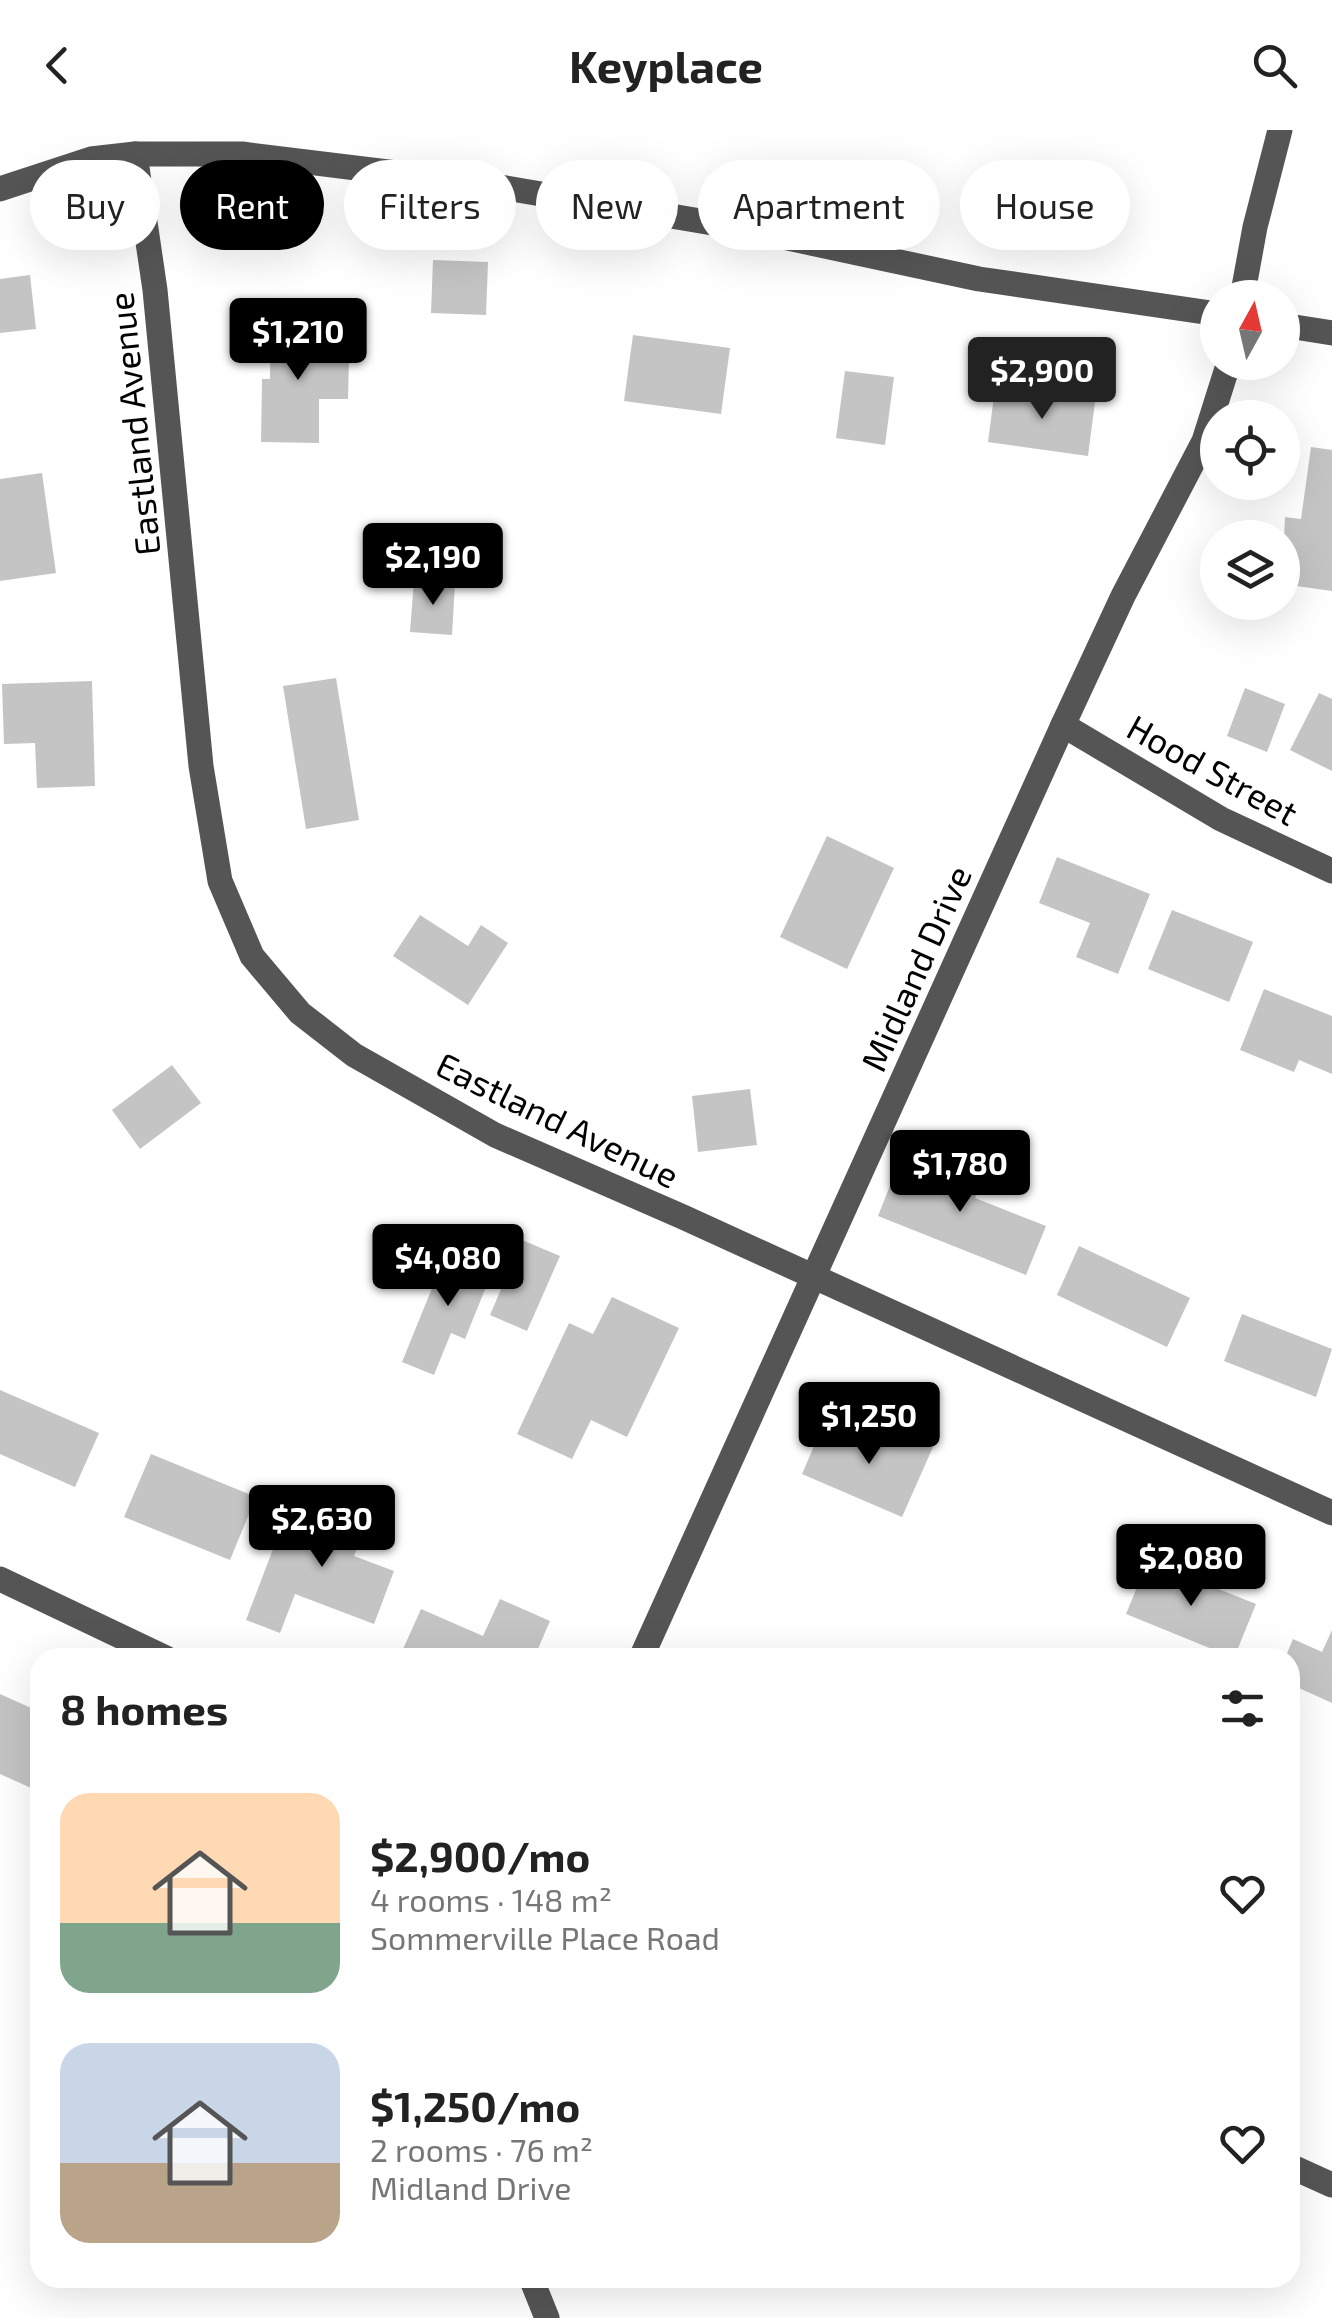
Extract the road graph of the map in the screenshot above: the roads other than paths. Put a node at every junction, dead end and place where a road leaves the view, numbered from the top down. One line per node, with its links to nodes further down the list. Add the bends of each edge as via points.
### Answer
1 (1280, 130): 4 (street)
2 (136, 154): 3 (street, via 91,159); 5 (street, via 242,154 470,182 736,227 979,279); 11 (street, Eastland Avenue, via 156,290 201,766 220,881 252,956 300,1013 354,1054 495,1136)
3 (0, 190)
4 (1245, 280)
5 (1200, 311)
6 (1300, 327): 7 (street)
7 (1332, 333)
8 (1223, 380): 9 (street, Midland Drive, via 1204,441)
9 (1062, 726): 10 (street, Hood Street, via 1221,820); 11 (street, Midland Drive)
10 (1332, 871)
11 (813, 1278): 12 (street, Eastland Avenue); 15 (street, Midland Drive)
12 (1332, 1513)
13 (0, 1579): 14 (street)
14 (145, 1648)
15 (645, 1648)
16 (1300, 2171): 17 (street)
17 (1332, 2185)
18 (535, 2288): 19 (street)
19 (547, 2318)

